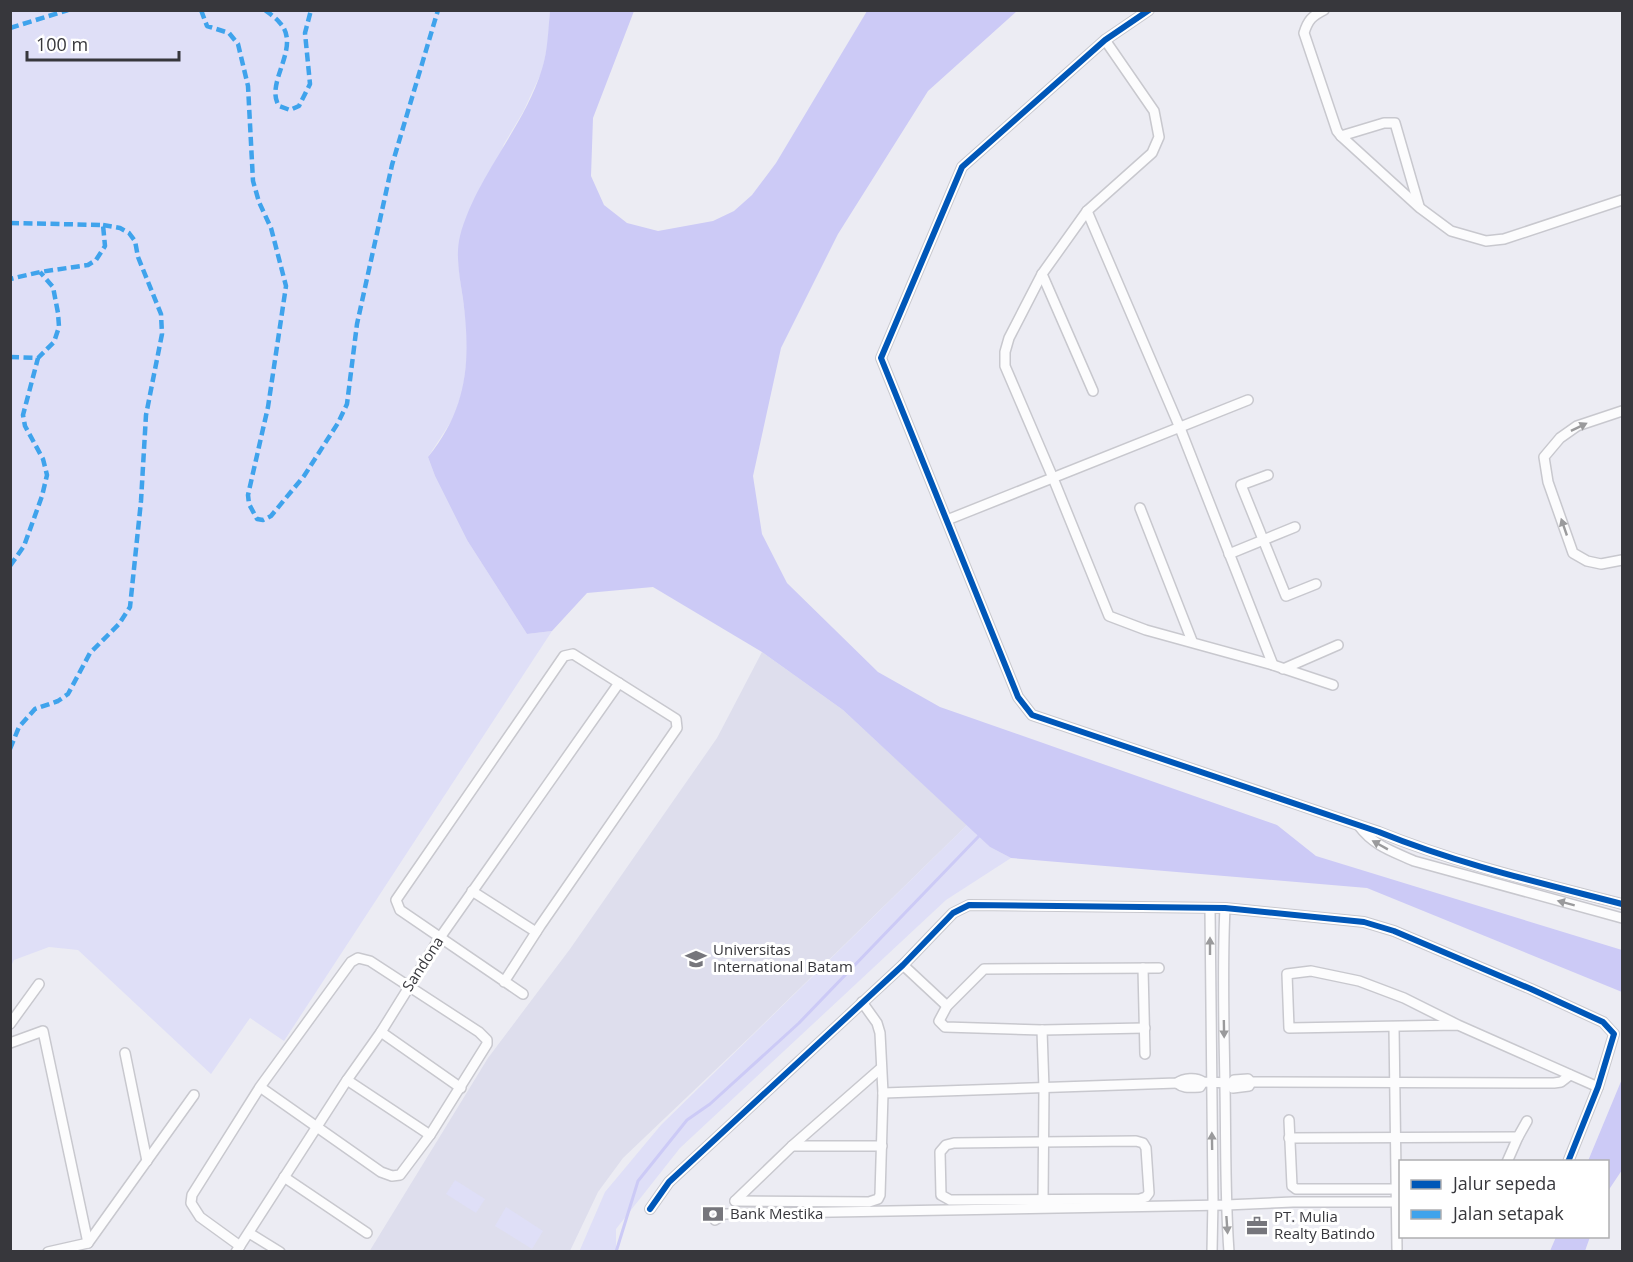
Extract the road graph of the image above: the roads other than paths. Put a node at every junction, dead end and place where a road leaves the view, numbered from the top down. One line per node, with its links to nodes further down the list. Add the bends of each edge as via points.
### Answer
1 (1149, 10): 3 (street)
2 (1324, 10): 4 (street, via 1313,15 1305,33)
3 (1105, 40): 7 (street, via 1154,111 1159,137 1152,153); 16 (street, via 962,167 881,358)
4 (1341, 136): 6 (street); 6 (street, via 1395,123)
5 (1623, 200): 6 (street, via 1504,239 1486,241 1451,231)
6 (1420, 208)
7 (1088, 211): 8 (street); 12 (street)
8 (1042, 274): 9 (street); 14 (street, via 1010,338 1005,366)
9 (1093, 391)
10 (1248, 400): 12 (street)
11 (1623, 411): 20 (street, one-way to 11, via 1601,564 1573,553 1548,482 1544,457 1577,426)
12 (1180, 428): 14 (street); 19 (street)
13 (1268, 475): 18 (street, via 1241,485)
14 (1053, 478): 16 (street); 22 (street, via 1109,616)
15 (1140, 508): 22 (street)
16 (947, 520): 28 (street, via 1018,697 1032,715)
17 (1295, 527): 18 (street)
18 (1263, 540): 19 (street); 21 (street, via 1286,596)
19 (1229, 554): 24 (street)
20 (1623, 560)
21 (1316, 584)
22 (1192, 641): 24 (street)
23 (1338, 645): 25 (street)
24 (1273, 665): 25 (street)
25 (1283, 669): 27 (street)
26 (619, 683): 29 (street, Sandona); 34 (street, via 676,719 677,728); 35 (street, via 573,654 564,656 396,900 400,910)
27 (1333, 685)
28 (1359, 826): 30 (street, via 1483,867); 33 (street, one-way to 28, via 1414,861 1368,838)
29 (472, 891): 34 (street); 35 (street, Sandona)
30 (1623, 904)
31 (1210, 908): 32 (street); 36 (street, via 969,905 954,914); 43 (street, one-way to 31)
32 (1225, 908): 44 (street); 63 (street, via 1364,922 1394,931 1603,1022 1614,1034)
33 (1623, 918)
34 (536, 932): 39 (street)
35 (439, 939): 39 (street); 41 (street, Sandona)
36 (903, 966): 45 (street); 46 (street)
37 (1159, 968): 38 (street)
38 (1143, 969): 46 (street, via 984,969); 50 (street)
39 (504, 982): 42 (street)
40 (39, 984): 47 (street)
41 (408, 986): 52 (street, Sandona); 62 (street, via 370,961 354,959); 64 (street, via 487,1040)
42 (523, 994)
43 (1210, 997): 44 (street); 60 (street)
44 (1223, 997): 61 (street, one-way to 61)
45 (862, 1002): 56 (street, via 880,1033); 87 (street, via 669,1182)
46 (947, 1006): 51 (street, via 939,1021 945,1027)
47 (10, 1024)
48 (1458, 1024): 49 (street); 49 (street, via 1359,981 1311,971 1287,974 1289,1028); 57 (street)
49 (1394, 1027): 59 (street)
50 (1145, 1028): 51 (street); 55 (street)
51 (1042, 1030): 65 (street)
52 (381, 1032): 58 (street, Sandona); 64 (street)
53 (10, 1043): 91 (street, via 43,1031)
54 (125, 1053): 80 (street)
55 (1145, 1054)
56 (880, 1069): 66 (street); 76 (street)
57 (1570, 1075): 59 (street, via 1554,1083); 63 (street)
58 (347, 1080): 70 (street, Sandona); 71 (street)
59 (1394, 1081): 61 (street, via 1251,1082 1249,1086 1233,1088); 72 (street)
60 (1207, 1082): 61 (street); 65 (street, via 1191,1079 1177,1083); 85 (street, one-way to 60)
61 (1228, 1083): 86 (street)
62 (260, 1087): 70 (street); 92 (street, via 190,1203 200,1217)
63 (1598, 1087): 79 (street)
64 (461, 1088): 71 (street)
65 (1044, 1089): 66 (street); 75 (street)
66 (883, 1093): 77 (street)
67 (194, 1095): 80 (street)
68 (1289, 1120): 74 (street)
69 (1527, 1121): 73 (street)
70 (316, 1128): 71 (street, via 392,1176 400,1175); 81 (street, Sandona)
71 (430, 1135)
72 (1396, 1137): 73 (street); 74 (street); 82 (street)
73 (1518, 1137): 78 (street)
74 (1289, 1138): 82 (street, via 1292,1186 1296,1189)
75 (1044, 1143): 83 (street); 83 (street, via 954,1143 940,1152 940,1187 944,1198); 83 (street, via 1143,1143 1149,1193 1140,1199)
76 (792, 1146): 77 (street); 77 (street, via 735,1201 875,1201 880,1195)
77 (882, 1146)
78 (1507, 1160)
79 (1568, 1160)
80 (147, 1161): 91 (street)
81 (284, 1177): 89 (street, Sandona); 90 (street)
82 (1399, 1189): 84 (street)
83 (1043, 1200)
84 (1399, 1202): 86 (street); 93 (street)
85 (1212, 1205): 86 (street); 88 (street, via 724,1214); 96 (street)
86 (1226, 1205): 97 (street, one-way to 97)
87 (650, 1209)
88 (715, 1220)
89 (249, 1233): 92 (street, Sandona); 95 (street)
90 (367, 1233)
91 (88, 1243): 94 (street)
92 (238, 1249)
93 (1397, 1250)
94 (48, 1251)
95 (280, 1251)
96 (1212, 1251)
97 (1229, 1251)

